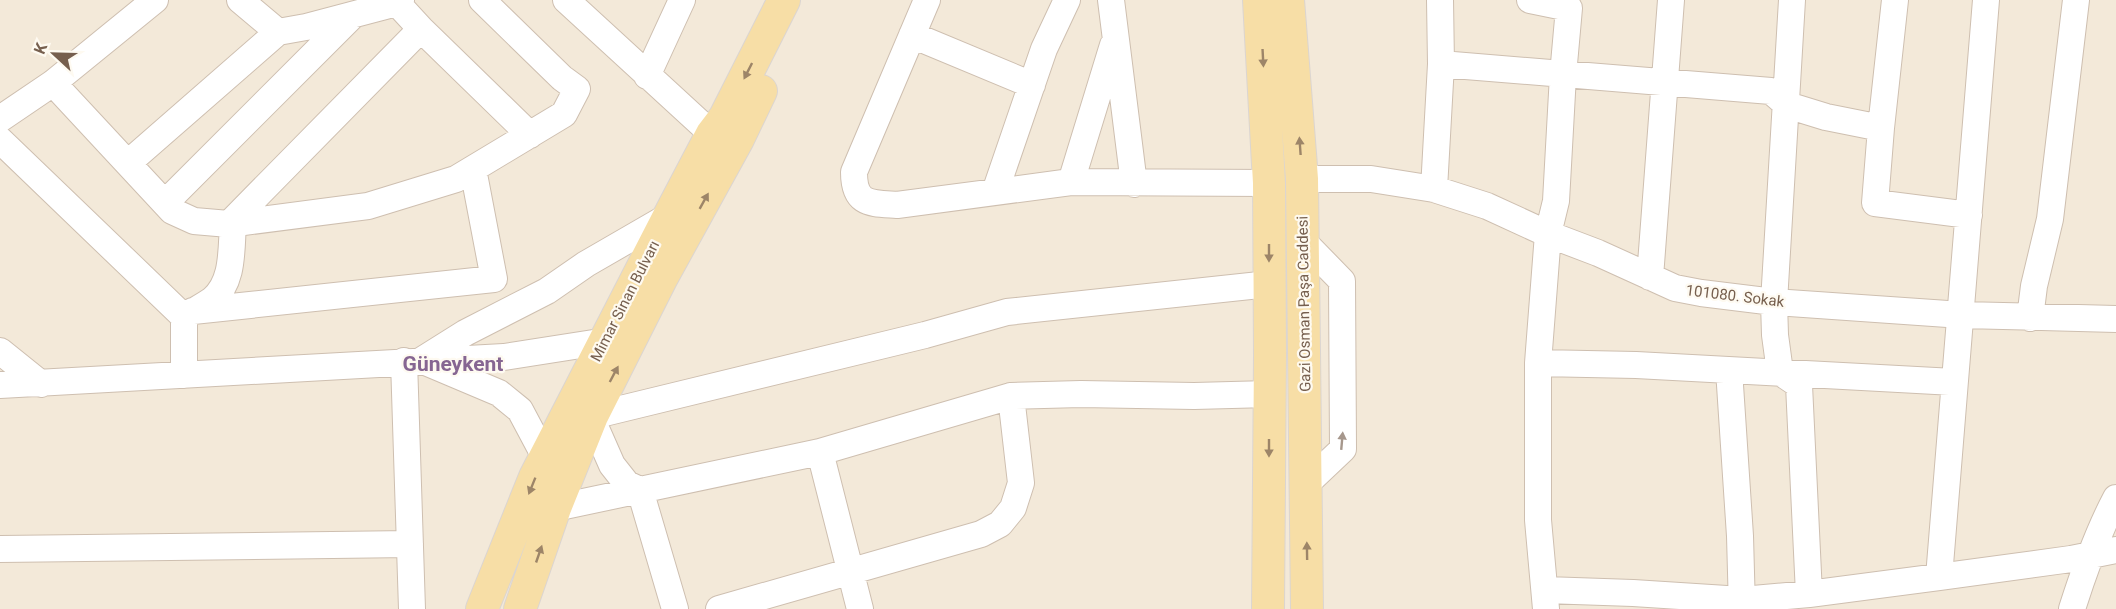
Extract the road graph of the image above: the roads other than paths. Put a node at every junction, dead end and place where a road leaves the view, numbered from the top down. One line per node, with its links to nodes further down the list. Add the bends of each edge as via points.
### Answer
1 (155, 0): 30 (street)
2 (240, 0): 24 (street)
3 (482, 0): 36 (street, via 577,89 564,114)
4 (566, 0): 21 (street)
5 (682, 0): 29 (street)
6 (784, 0): 37 (main road, Mimar Sinan Bulvarı, one-way to 37)
7 (805, 0): 59 (main road, Mimar Sinan Bulvarı, one-way to 7, via 738,139)
8 (927, 0): 26 (street)
9 (1067, 0): 32 (street)
10 (1111, 0): 25 (street)
11 (1259, 0): 43 (main road, one-way to 43)
12 (1288, 0): 41 (main road, Gazi Osman Paşa Caddesi, one-way to 12)
13 (1440, 0): 27 (street)
14 (1530, 0): 28 (street, via 1569,8)
15 (1671, 0): 31 (street)
16 (1792, 0): 33 (street)
17 (1895, 0): 35 (street)
18 (1986, 0): 48 (street)
19 (2076, 0): 57 (street, via 2050,219)
20 (399, 2): 22 (street); 23 (street)
21 (591, 10): 29 (street)
22 (353, 15): 24 (street); 47 (street)
23 (421, 29): 36 (street); 50 (street)
24 (278, 32): 39 (street)
25 (1116, 34): 42 (street); 44 (street)
26 (912, 35): 32 (street); 46 (street, via 854,172 854,187 860,197 873,203 897,205)
27 (1441, 64): 28 (street); 45 (street)
28 (1563, 75): 31 (street); 51 (street, via 1556,201)
29 (647, 76): 37 (street)
30 (53, 83): 34 (street); 39 (street)
31 (1666, 83): 33 (street, via 1771,91); 52 (street)
32 (1032, 85): 46 (street)
33 (1787, 105): 35 (street); 54 (street)
34 (0, 119)
35 (1881, 128): 48 (street, via 1875,203)
36 (530, 135): 40 (street)
37 (712, 135): 49 (main road, Mimar Sinan Bulvarı)
38 (0, 140): 55 (street)
39 (128, 163): 47 (street)
40 (473, 169): 50 (street, via 456,179 368,206); 55 (street, via 494,279)
41 (1302, 179): 45 (street, 101080. Sokak, via 1371,179); 94 (main road, Gazi Osman Paşa Caddesi, one-way to 41)
42 (1071, 182): 44 (street); 46 (street)
43 (1269, 183): 44 (street); 53 (main road, one-way to 53)
44 (1134, 184)
45 (1434, 189): 51 (street, 101080. Sokak, via 1487,206)
46 (995, 192)
47 (165, 202): 50 (street, via 172,211 194,221)
48 (1969, 215): 56 (street)
49 (669, 216): 60 (main road, Mimar Sinan Bulvarı); 62 (street, via 548,291)
50 (231, 224): 55 (street, via 229,272 222,289)
51 (1548, 234): 52 (street, 101080. Sokak); 63 (street)
52 (1650, 277): 54 (street, 101080. Sokak, via 1675,288)
53 (1269, 284): 70 (main road); 72 (street, via 1007,312 925,335)
54 (1774, 302): 56 (street, 101080. Sokak); 65 (street)
55 (189, 314): 66 (street)
56 (1962, 315): 57 (street, 101080. Sokak); 67 (street)
57 (2030, 318): 58 (street, 101080. Sokak)
58 (2116, 319)
59 (634, 336): 60 (street); 72 (main road, Mimar Sinan Bulvarı, one-way to 59)
60 (604, 343): 62 (street, via 504,357); 72 (main road, Mimar Sinan Bulvarı)
61 (0, 351): 68 (street)
62 (413, 361): 66 (street); 74 (street, via 499,393 520,410); 78 (street)
63 (1538, 363): 64 (street); 85 (street, via 1538,520)
64 (1729, 370): 65 (street); 86 (street)
65 (1780, 372): 67 (street); 84 (street, via 1799,385)
66 (184, 375): 68 (street)
67 (1954, 382): 83 (street)
68 (41, 384): 69 (street)
69 (0, 385)
70 (1269, 394): 71 (street); 93 (main road, one-way to 93)
71 (1011, 396): 73 (street); 82 (street, via 1021,483 1013,508 1000,524 981,534)
72 (585, 404): 74 (main road, Mimar Sinan Bulvarı); 75 (street, via 612,465 627,484)
73 (820, 452): 75 (street); 82 (street)
74 (556, 467): 77 (main road, Mimar Sinan Bulvarı); 88 (main road, Mimar Sinan Bulvarı, one-way to 88, via 535,477)
75 (640, 490): 77 (street); 90 (street)
76 (2116, 498): 81 (street)
77 (555, 508): 89 (main road, Mimar Sinan Bulvarı, one-way to 77)
78 (410, 544): 79 (street); 87 (street)
79 (0, 549)
80 (2116, 550): 81 (street)
81 (2090, 554): 83 (street); 95 (street)
82 (850, 571): 91 (street); 92 (street)
83 (1939, 577): 84 (street)
84 (1809, 594): 86 (street)
85 (1545, 600): 86 (street, via 1634,593)
86 (1742, 604)
87 (412, 609)
88 (482, 609)
89 (520, 609)
90 (675, 609)
91 (719, 609)
92 (860, 609)
93 (1268, 609)
94 (1307, 609)
95 (2072, 609)

